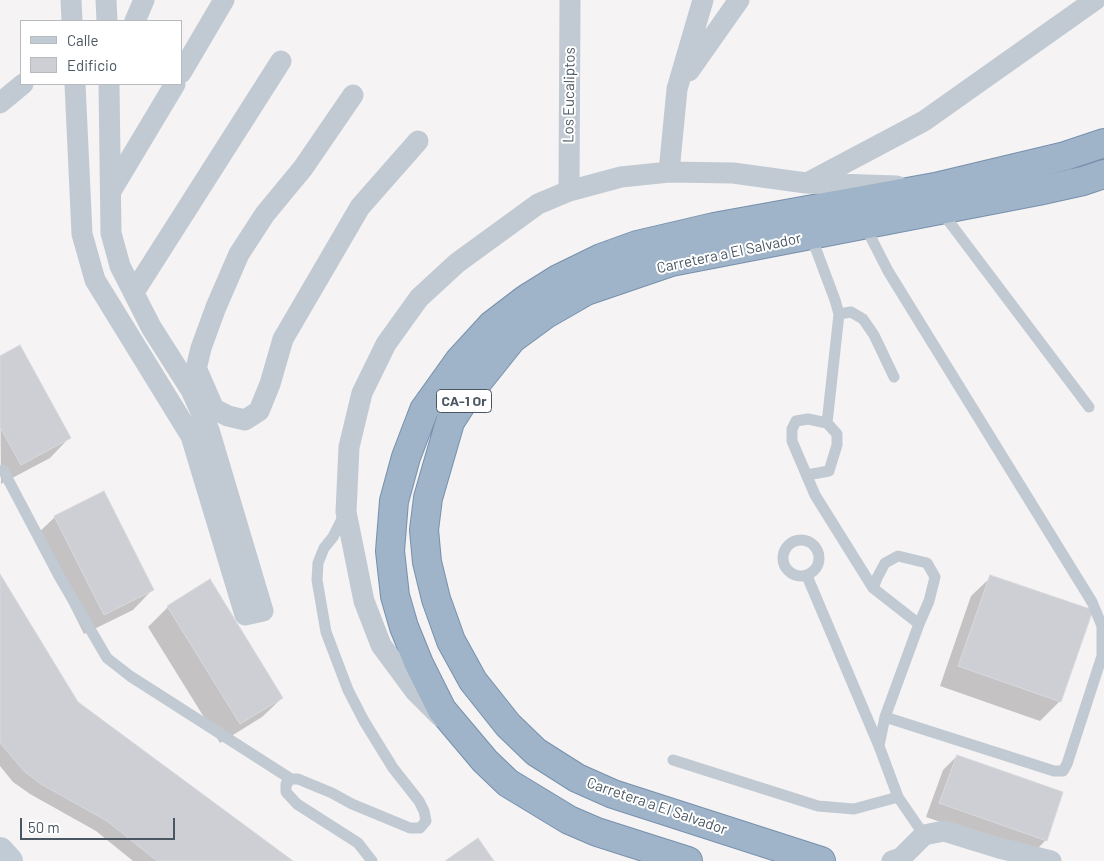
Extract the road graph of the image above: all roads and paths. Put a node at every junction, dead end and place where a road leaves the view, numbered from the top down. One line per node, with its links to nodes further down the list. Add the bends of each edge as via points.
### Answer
1 (71, 0): 9 (street)
2 (106, 0): 10 (street)
3 (144, 0): 11 (street)
4 (224, 0): 13 (street)
5 (570, 0): 26 (street, Los Eucaliptos)
6 (703, 0): 18 (street)
7 (739, 0): 18 (street)
8 (1095, 0): 25 (street, via 924,122)
9 (72, 20)
10 (107, 20)
11 (135, 20)
12 (281, 62): 31 (street)
13 (182, 71)
14 (22, 85): 20 (street)
15 (75, 85): 34 (street, via 82,234 95,280)
16 (109, 85): 27 (street)
17 (174, 85): 27 (street)
18 (677, 88): 23 (street)
19 (353, 95): 35 (street, via 303,168 264,214 240,254 213,315)
20 (0, 103)
21 (418, 141): 35 (street, via 360,208 283,339 259,411 245,420 214,409)
22 (1104, 143): 28 (highway, Carretera a El Salvador / CA-1 Or)
23 (669, 172): 25 (street, via 734,172); 26 (street, via 621,177)
24 (1104, 174): 28 (highway, Carretera a El Salvador / CA-1 Or, via 1083,181)
25 (806, 184): 28 (street)
26 (569, 191): 42 (street, via 538,204 457,263 419,298 386,344 362,393 349,447)
27 (110, 192): 31 (street, via 111,233 120,266)
28 (938, 198): 29 (highway, Carretera a El Salvador / CA-1 Or); 38 (lane); 49 (highway, Carretera a El Salvador / CA-1 Or, via 714,227 637,245 601,258 526,299 492,325 459,361 424,410 414,434 394,501 390,550 395,596 419,664 442,710)
29 (864, 224): 30 (highway, Carretera a El Salvador / CA-1 Or); 46 (lane, via 888,270 1092,602 1102,626 1102,656 1062,771)
30 (811, 236): 32 (lane); 58 (highway, Carretera a El Salvador / CA-1 Or, via 671,262 586,291 512,339 450,422 428,498 424,530 427,562 436,599 451,641 473,681 508,725 536,752 577,778 613,794)
31 (134, 292): 33 (street)
32 (839, 314): 36 (lane, via 851,312 863,319); 39 (lane)
33 (151, 327): 34 (street); 37 (street)
34 (130, 337): 37 (street, via 191,436 245,615 263,611 210,430)
35 (197, 370): 37 (street)
36 (894, 377)
37 (191, 390)
38 (1089, 407)
39 (827, 423): 41 (lane, via 837,434 829,471); 41 (lane, via 808,419 796,421 792,429 792,441)
40 (3, 470): 50 (lane, via 107,658)
41 (807, 475): 44 (lane, via 815,495)
42 (346, 512): 49 (street, via 364,601 381,646 415,691); 50 (lane, via 318,562 317,580 326,632 348,690 364,721 393,768 419,801 426,820 420,828 410,828 307,782)
43 (806, 576): 47 (lane)
44 (873, 588): 45 (lane); 45 (lane, via 885,563 898,556 927,562 935,577)
45 (919, 624): 46 (lane)
46 (885, 717): 47 (lane)
47 (879, 746): 51 (lane)
48 (673, 760): 51 (lane, via 818,806 854,808)
49 (485, 761): 57 (highway, Carretera a El Salvador / CA-1 Or, via 508,783 569,820)
50 (291, 779): 56 (lane, via 286,784 290,798 358,843)
51 (898, 797): 52 (lane)
52 (924, 835): 54 (street, via 944,831); 59 (street, via 901,858)
53 (0, 851): 55 (main road)
54 (998, 854): 60 (street)
55 (9, 861)
56 (372, 861)
57 (688, 861)
58 (821, 861)
59 (892, 861)
60 (1051, 861)

